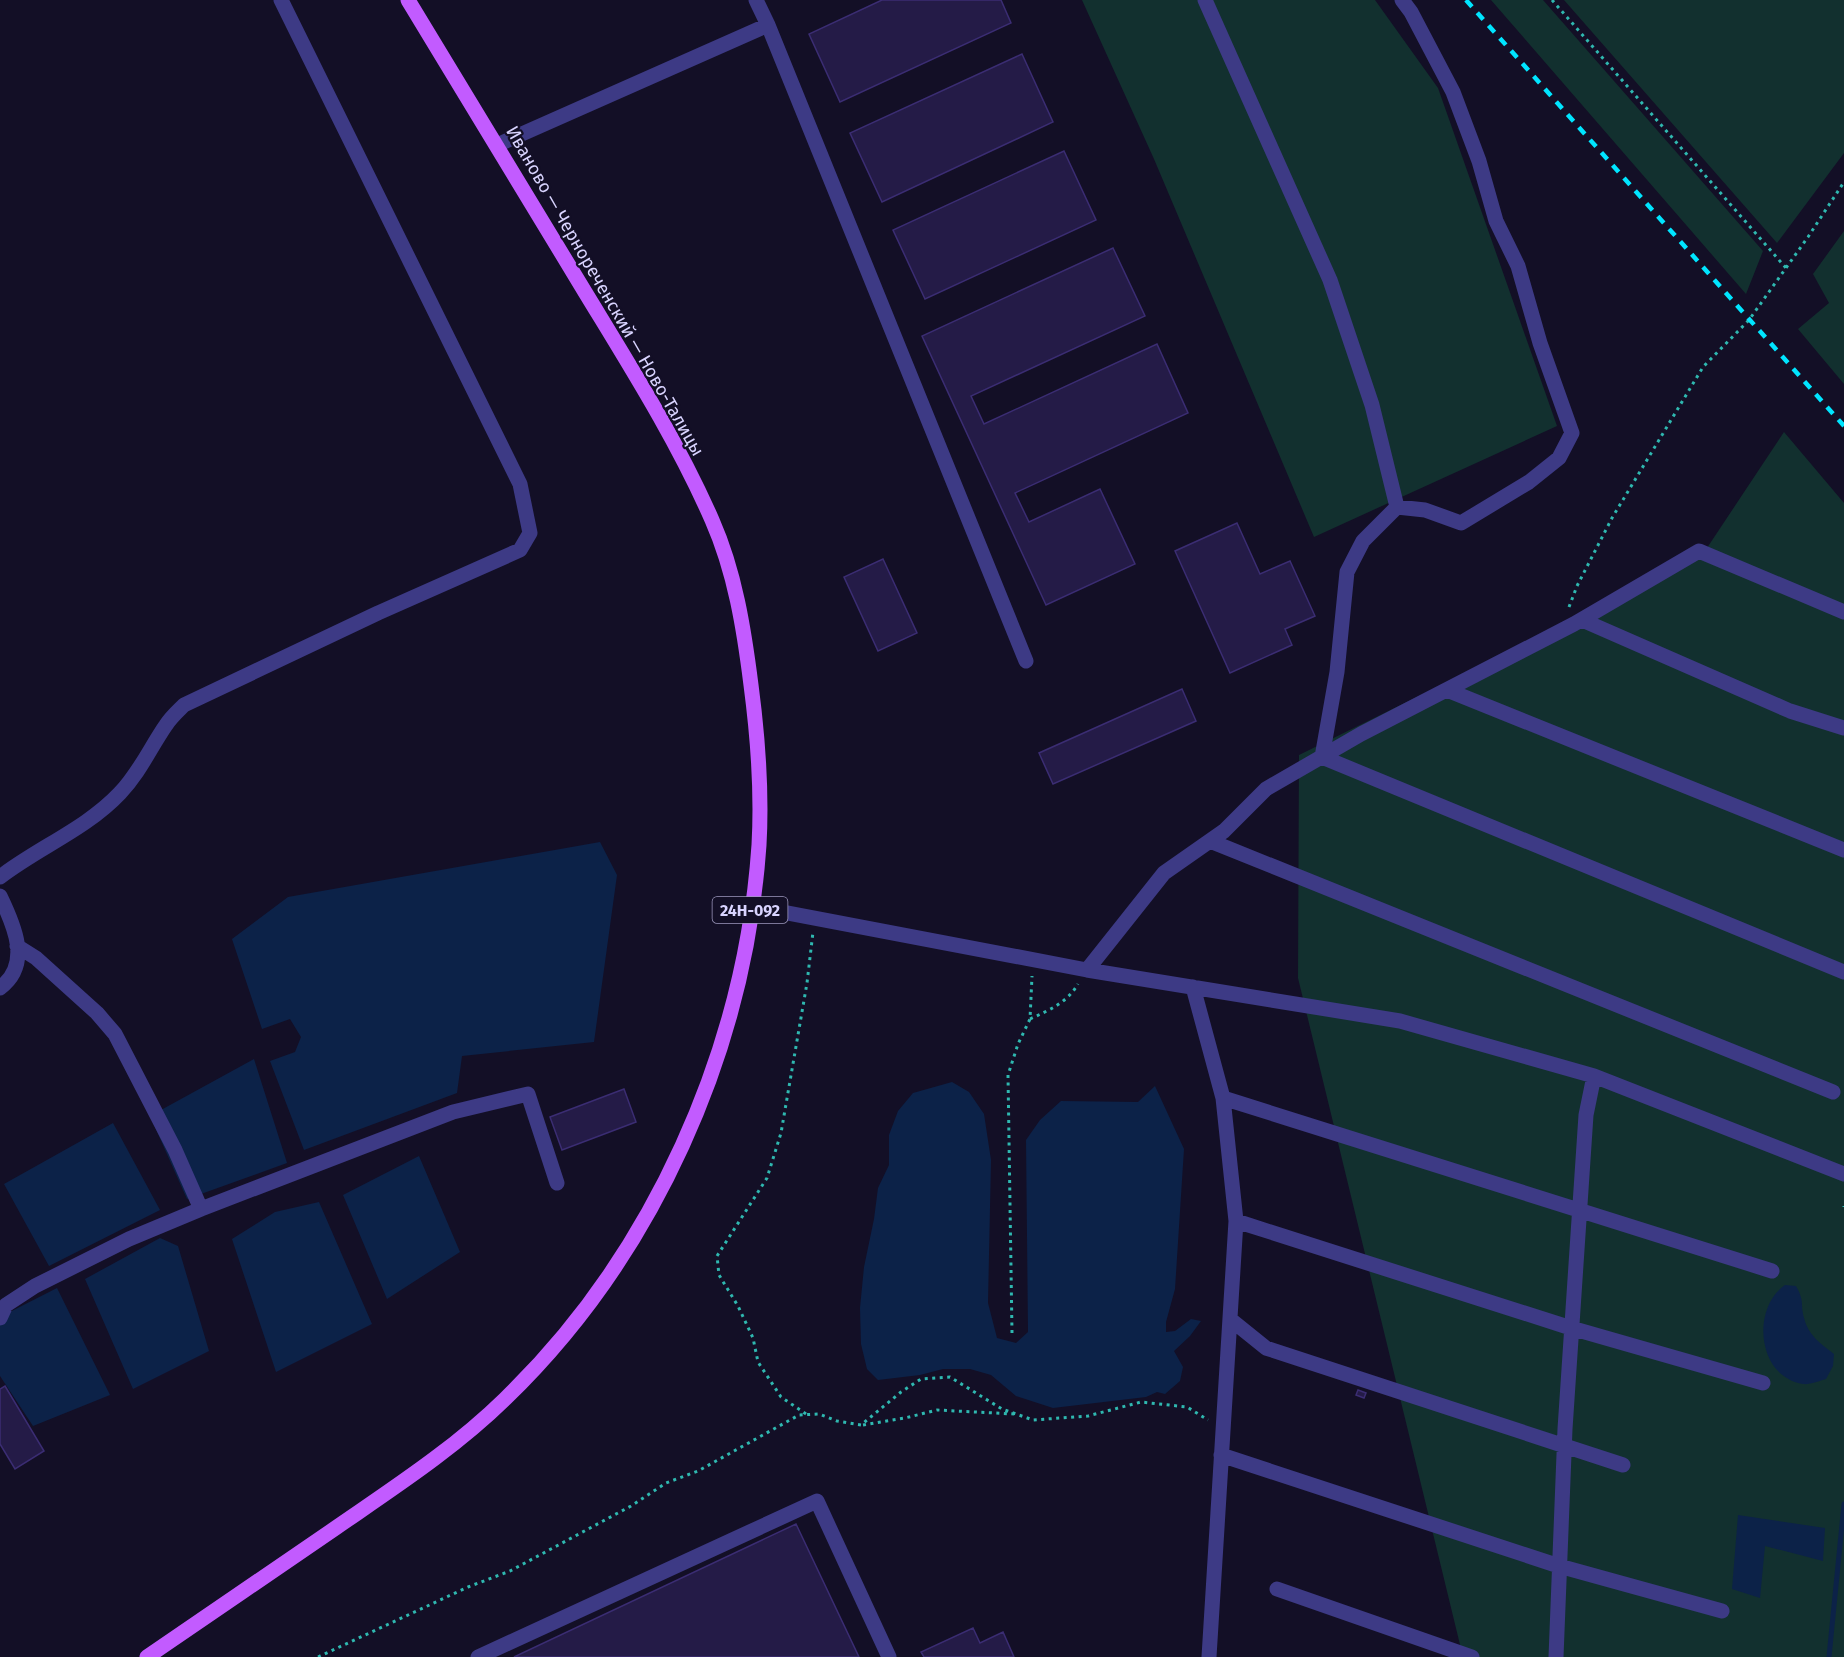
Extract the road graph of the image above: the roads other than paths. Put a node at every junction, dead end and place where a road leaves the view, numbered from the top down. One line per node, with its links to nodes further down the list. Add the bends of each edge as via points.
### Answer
1 (281, 0): 17 (street, via 520,484 530,533 520,550 184,705 167,723 143,765 119,794 78,828)
2 (408, 0): 7 (main road, Иваново — Чернореченский — Ново-Талицы / 24Н-092)
3 (756, 0): 6 (street)
4 (1205, 0): 8 (street, via 1330,280 1372,405)
5 (1402, 0): 8 (street, via 1453,92 1496,221 1518,266 1572,433 1552,464 1461,523 1425,510)
6 (768, 26): 7 (street); 11 (street)
7 (496, 145): 19 (main road, Иваново — Чернореченский — Ново-Талицы / 24Н-092, via 661,418 713,522 733,581 756,720 759,845)
8 (1397, 507): 14 (street, via 1363,541 1347,572)
9 (1844, 612): 10 (street, via 1699,551)
10 (1582, 620): 12 (street); 13 (street, via 1790,711)
11 (1026, 661)
12 (1447, 690): 14 (street); 16 (street)
13 (1844, 728)
14 (1322, 757): 15 (street, via 1266,789); 22 (street)
15 (1210, 841): 21 (street, via 1164,873); 26 (street)
16 (1844, 850)
17 (0, 877)
18 (0, 896): 20 (street, via 16,930)
19 (751, 906): 21 (street); 44 (main road, Иваново — Чернореченский — Ново-Талицы / 24Н-092, via 739,977 719,1050 689,1129 626,1252 587,1306 505,1399 440,1455)
20 (17, 946): 24 (street, via 18,962); 30 (street, via 36,958 115,1034)
21 (1087, 970): 23 (street)
22 (1844, 972)
23 (1193, 987): 25 (street, via 1400,1021); 27 (street)
24 (0, 988)
25 (1594, 1076): 28 (street); 31 (street, via 1586,1114)
26 (1833, 1092)
27 (1223, 1098): 31 (street); 32 (street)
28 (1844, 1173)
29 (557, 1183): 30 (street, via 528,1095 453,1112)
30 (201, 1209): 34 (street, via 129,1239 35,1286 6,1305)
31 (1579, 1211): 33 (street); 36 (street)
32 (1236, 1221): 35 (street); 36 (street)
33 (1772, 1271)
34 (0, 1318)
35 (1230, 1319): 38 (street, via 1266,1347); 39 (street)
36 (1571, 1328): 37 (street); 38 (street)
37 (1763, 1383)
38 (1564, 1447): 40 (street); 41 (street)
39 (1222, 1448): 41 (street); 47 (street)
40 (1623, 1465)
41 (1559, 1566): 43 (street); 49 (street)
42 (1277, 1589): 48 (street)
43 (1722, 1611)
44 (147, 1657)
45 (478, 1657): 46 (street, via 817,1501)
46 (889, 1657)
47 (1209, 1657)
48 (1472, 1657)
49 (1556, 1657)

